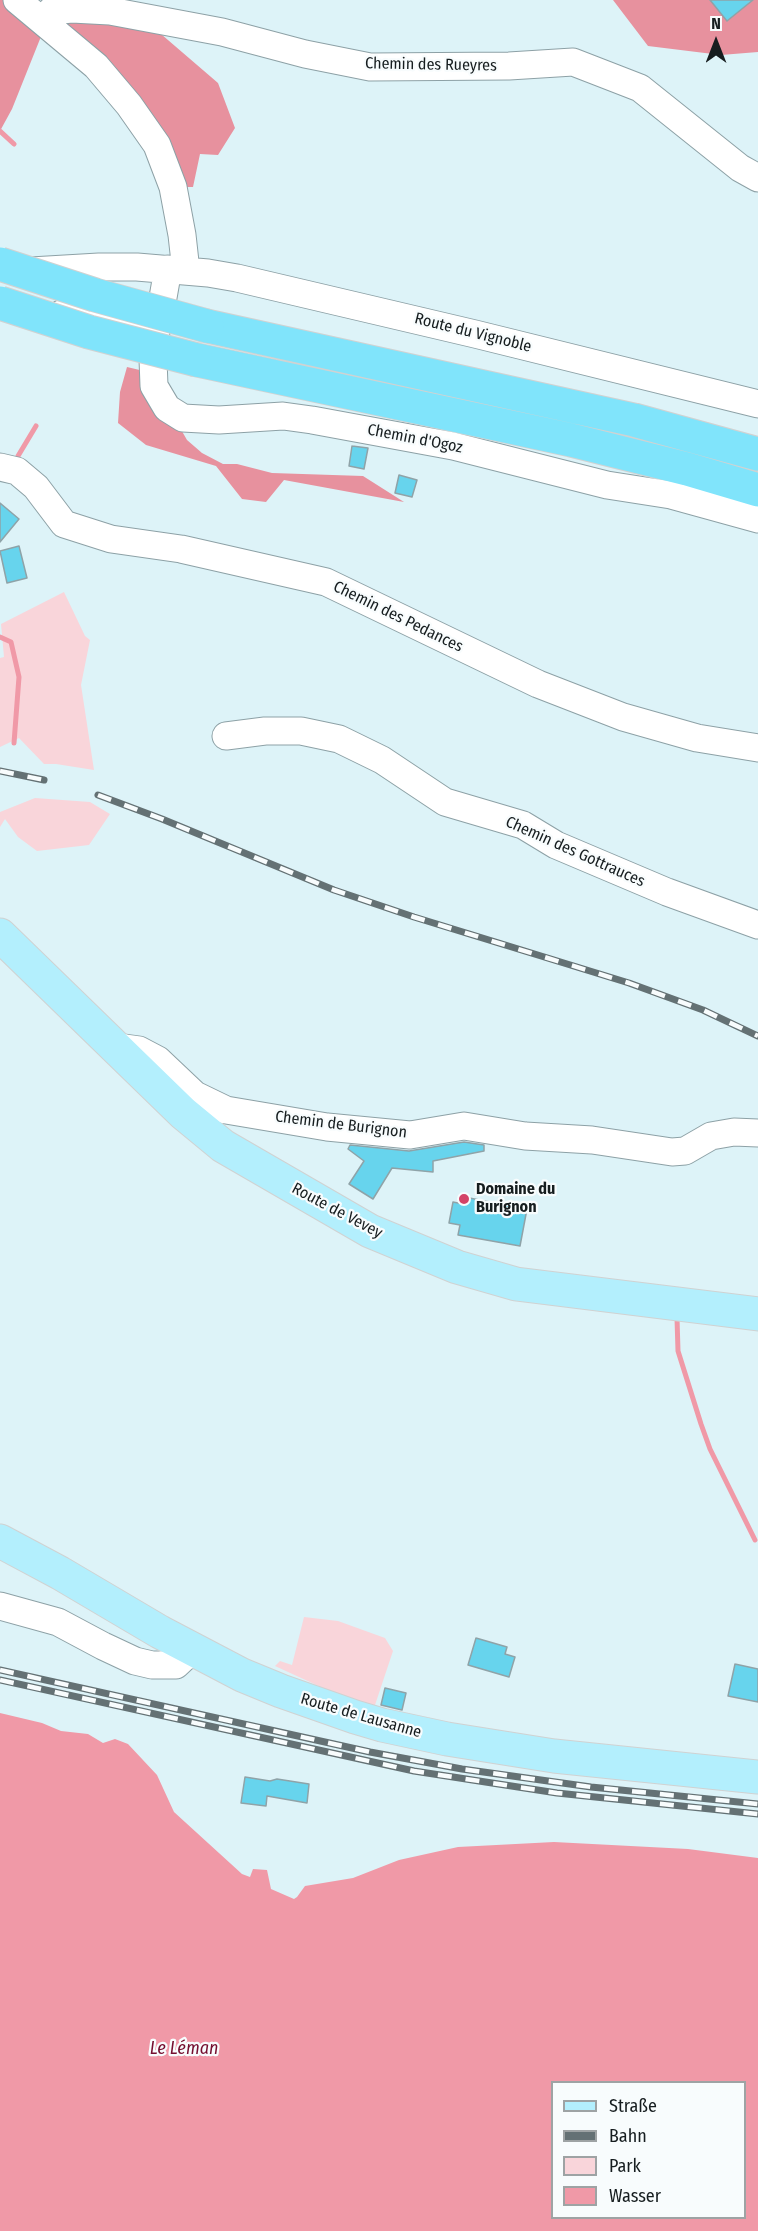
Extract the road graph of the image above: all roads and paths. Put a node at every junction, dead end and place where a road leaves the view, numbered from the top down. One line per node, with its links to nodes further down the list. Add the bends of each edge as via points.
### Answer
1 (17, 0): 2 (street)
2 (46, 24): 3 (street, Chemin des Rueyres, via 51,11 110,11 222,32 370,67 573,62 640,88); 5 (street, via 96,66 157,145 173,187 182,235)
3 (758, 178)
4 (0, 264): 11 (highway, bridge, via 207,326 634,420)
5 (177, 270): 6 (street, Route du Vignoble, via 119,267); 9 (street, Chemin d'Ogoz); 10 (street, Route du Vignoble, via 271,285)
6 (0, 273)
7 (0, 303): 13 (highway, bridge, via 89,332 197,360 571,440)
8 (0, 308): 9 (street, via 132,320)
9 (158, 313): 14 (street, Chemin d'Ogoz, via 154,386 167,408 183,418 312,420 453,446 607,484 671,495)
10 (758, 404)
11 (758, 454)
12 (9, 469): 16 (street, Chemin des Pedances, via 36,487 64,524 111,539 181,549 326,582 538,684 623,717 687,735)
13 (758, 489)
14 (758, 519)
15 (226, 736): 17 (street, Chemin des Gottrauces, via 301,731 339,739 382,760 445,802 523,825 556,845)
16 (758, 748)
17 (758, 925)
18 (0, 935): 19 (main road, Route de Vevey)
19 (117, 1047): 20 (street, Chemin de Burignon, via 139,1050 158,1060 195,1095 226,1110 327,1127 410,1135 464,1126 672,1152 685,1151 711,1136); 21 (main road, Route de Vevey, via 183,1113 223,1146 370,1231 457,1267 516,1284)
20 (758, 1133)
21 (758, 1314)
22 (0, 1541): 24 (main road, Route de Lausanne)
23 (0, 1606): 24 (street, via 58,1622 135,1661 152,1665 176,1665)
24 (192, 1650): 25 (main road, Route de Lausanne, via 281,1691 382,1725 554,1756)
25 (758, 1777)

